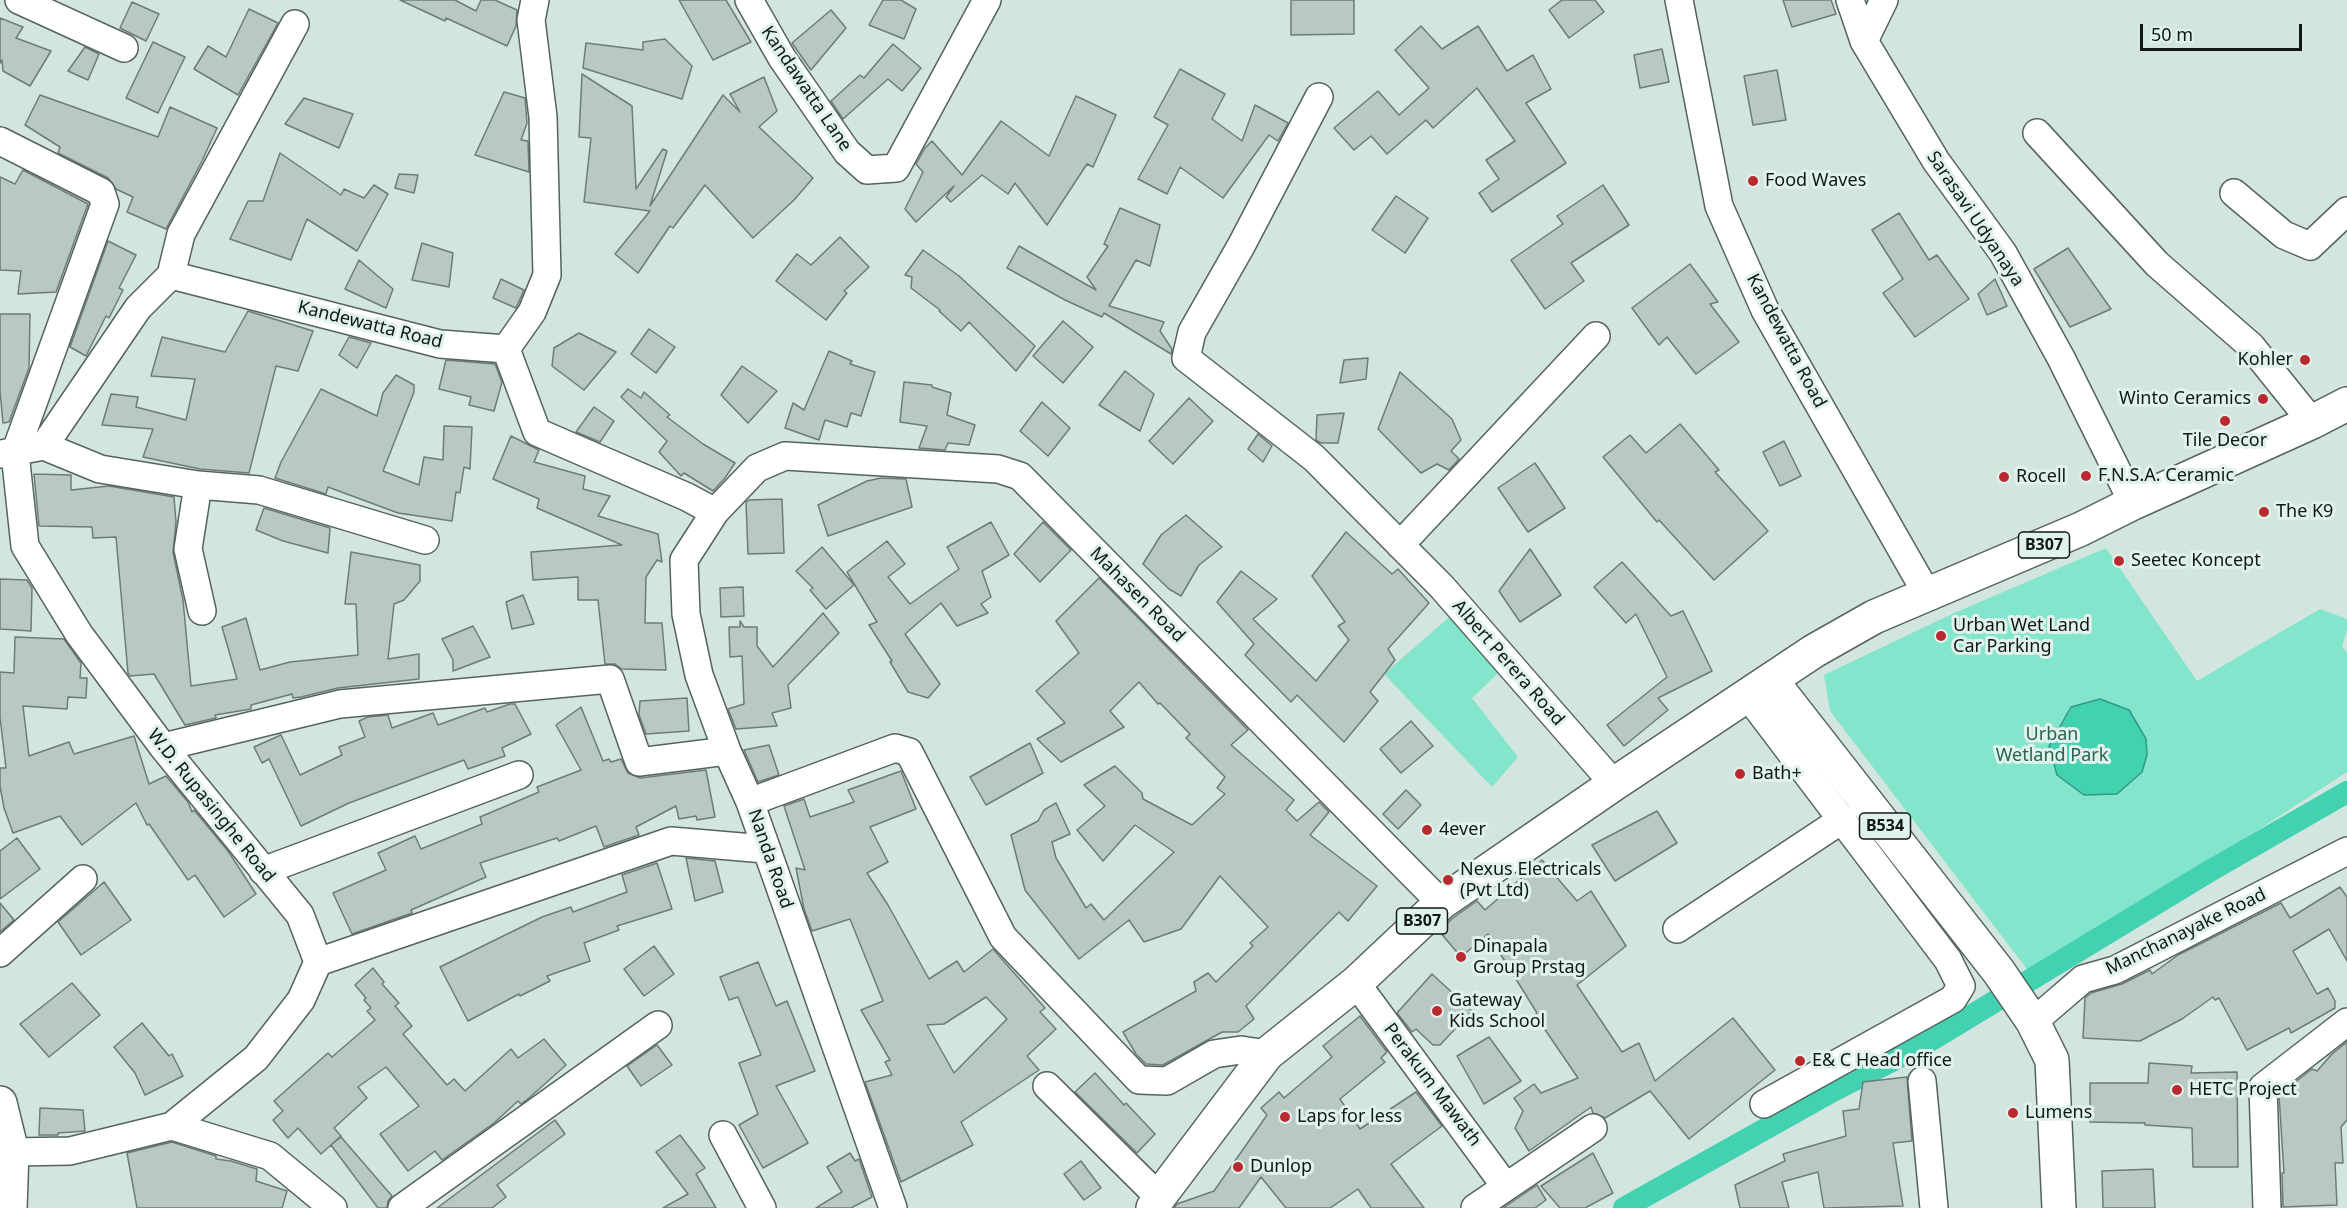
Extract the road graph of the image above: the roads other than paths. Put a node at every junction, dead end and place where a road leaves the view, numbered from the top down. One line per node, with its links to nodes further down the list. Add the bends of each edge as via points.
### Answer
1 (19, 0): 10 (street)
2 (535, 0): 18 (street, via 531,20 543,117 547,275 532,312)
3 (749, 0): 4 (street, Kandawatta Lane, via 782,58 846,152 867,170 896,168)
4 (987, 0)
5 (1679, 0): 29 (street, Kandewatta Road, via 1719,206 1765,310)
6 (1850, 0): 9 (street, Sarasavi Udyanaya)
7 (1884, 0): 9 (street)
8 (295, 24): 16 (street, via 181,234)
9 (1864, 42): 25 (street, Sarasavi Udyanaya, via 1935,161 2003,253 2061,358)
10 (124, 48)
11 (1318, 98): 28 (street, Albert Perera Road, via 1192,332 1186,358 1314,458)
12 (2037, 133): 20 (street, via 2157,264 2251,346)
13 (0, 141): 22 (street, via 101,192 105,204)
14 (2234, 193): 15 (street, via 2284,235 2310,246)
15 (2347, 211)
16 (171, 275): 18 (street, Kandewatta Road, via 440,344); 21 (street, via 138,308)
17 (1596, 336): 28 (street)
18 (506, 349): 26 (street, via 537,432)
19 (2347, 404): 20 (main road, B307)
20 (2312, 422): 25 (main road, B307)
21 (44, 446): 22 (street); 24 (street, via 100,469)
22 (7, 453): 32 (street, W.D. Rupasinghe Road, via 25,546 79,634)
23 (757, 468): 26 (street, Nanda Road); 42 (street, Mahasen Road, via 785,456 998,469 1020,476)
24 (198, 485): 27 (street, via 259,490); 30 (street, via 188,549)
25 (2133, 503): 29 (main road, B307)
26 (715, 512): 33 (street, Nanda Road, via 684,560 686,614 699,675)
27 (425, 540)
28 (1400, 545): 35 (street, Albert Perera Road, via 1442,587)
29 (1927, 594): 31 (main road, B307, via 1844,633)
30 (202, 611)
31 (1759, 688): 35 (main road, B307); 37 (street); 47 (main road, B534, via 1999,972)
32 (163, 747): 33 (street, via 340,704 610,679 639,762); 40 (street, W.D. Rupasinghe Road)
33 (727, 751): 36 (street, Nanda Road)
34 (519, 775): 40 (street)
35 (1614, 784): 42 (main road, B307)
36 (750, 802): 38 (street, Nanda Road); 50 (street, via 895,748 909,752 1003,937 1139,1080 1167,1081 1214,1054 1241,1050)
37 (1843, 819): 43 (street); 54 (street, via 1948,960 1961,986 1953,999)
38 (765, 849): 45 (street, via 671,841); 65 (street, Nanda Road)
39 (2347, 851): 47 (street, Manchanayake Road, via 2115,970 2083,979)
40 (263, 871): 45 (street, W.D. Rupasinghe Road, via 300,915)
41 (83, 879): 44 (street)
42 (1441, 903): 46 (main road, B307)
43 (1677, 929)
44 (0, 953)
45 (318, 962): 55 (street, via 302,1000 256,1058)
46 (1356, 983): 50 (main road, B307); 59 (street, Perakum Mawath)
47 (2033, 1022): 68 (main road, B534, via 2052,1060)
48 (2347, 1022): 69 (street, via 2263,1086)
49 (658, 1024): 63 (street)
50 (1268, 1054): 60 (main road, B307)
51 (1922, 1081): 67 (street)
52 (1047, 1086): 60 (street)
53 (0, 1103): 58 (main road)
54 (1764, 1104)
55 (172, 1126): 58 (street, via 70,1151); 62 (street, via 270,1156)
56 (1593, 1128): 59 (street)
57 (723, 1135): 64 (street)
58 (12, 1152): 61 (main road)
59 (1506, 1187): 66 (street)
60 (1156, 1202)
61 (10, 1208)
62 (333, 1208)
63 (402, 1208)
64 (762, 1208)
65 (893, 1208)
66 (1475, 1208)
67 (1934, 1208)
68 (2059, 1208)
69 (2267, 1208)

